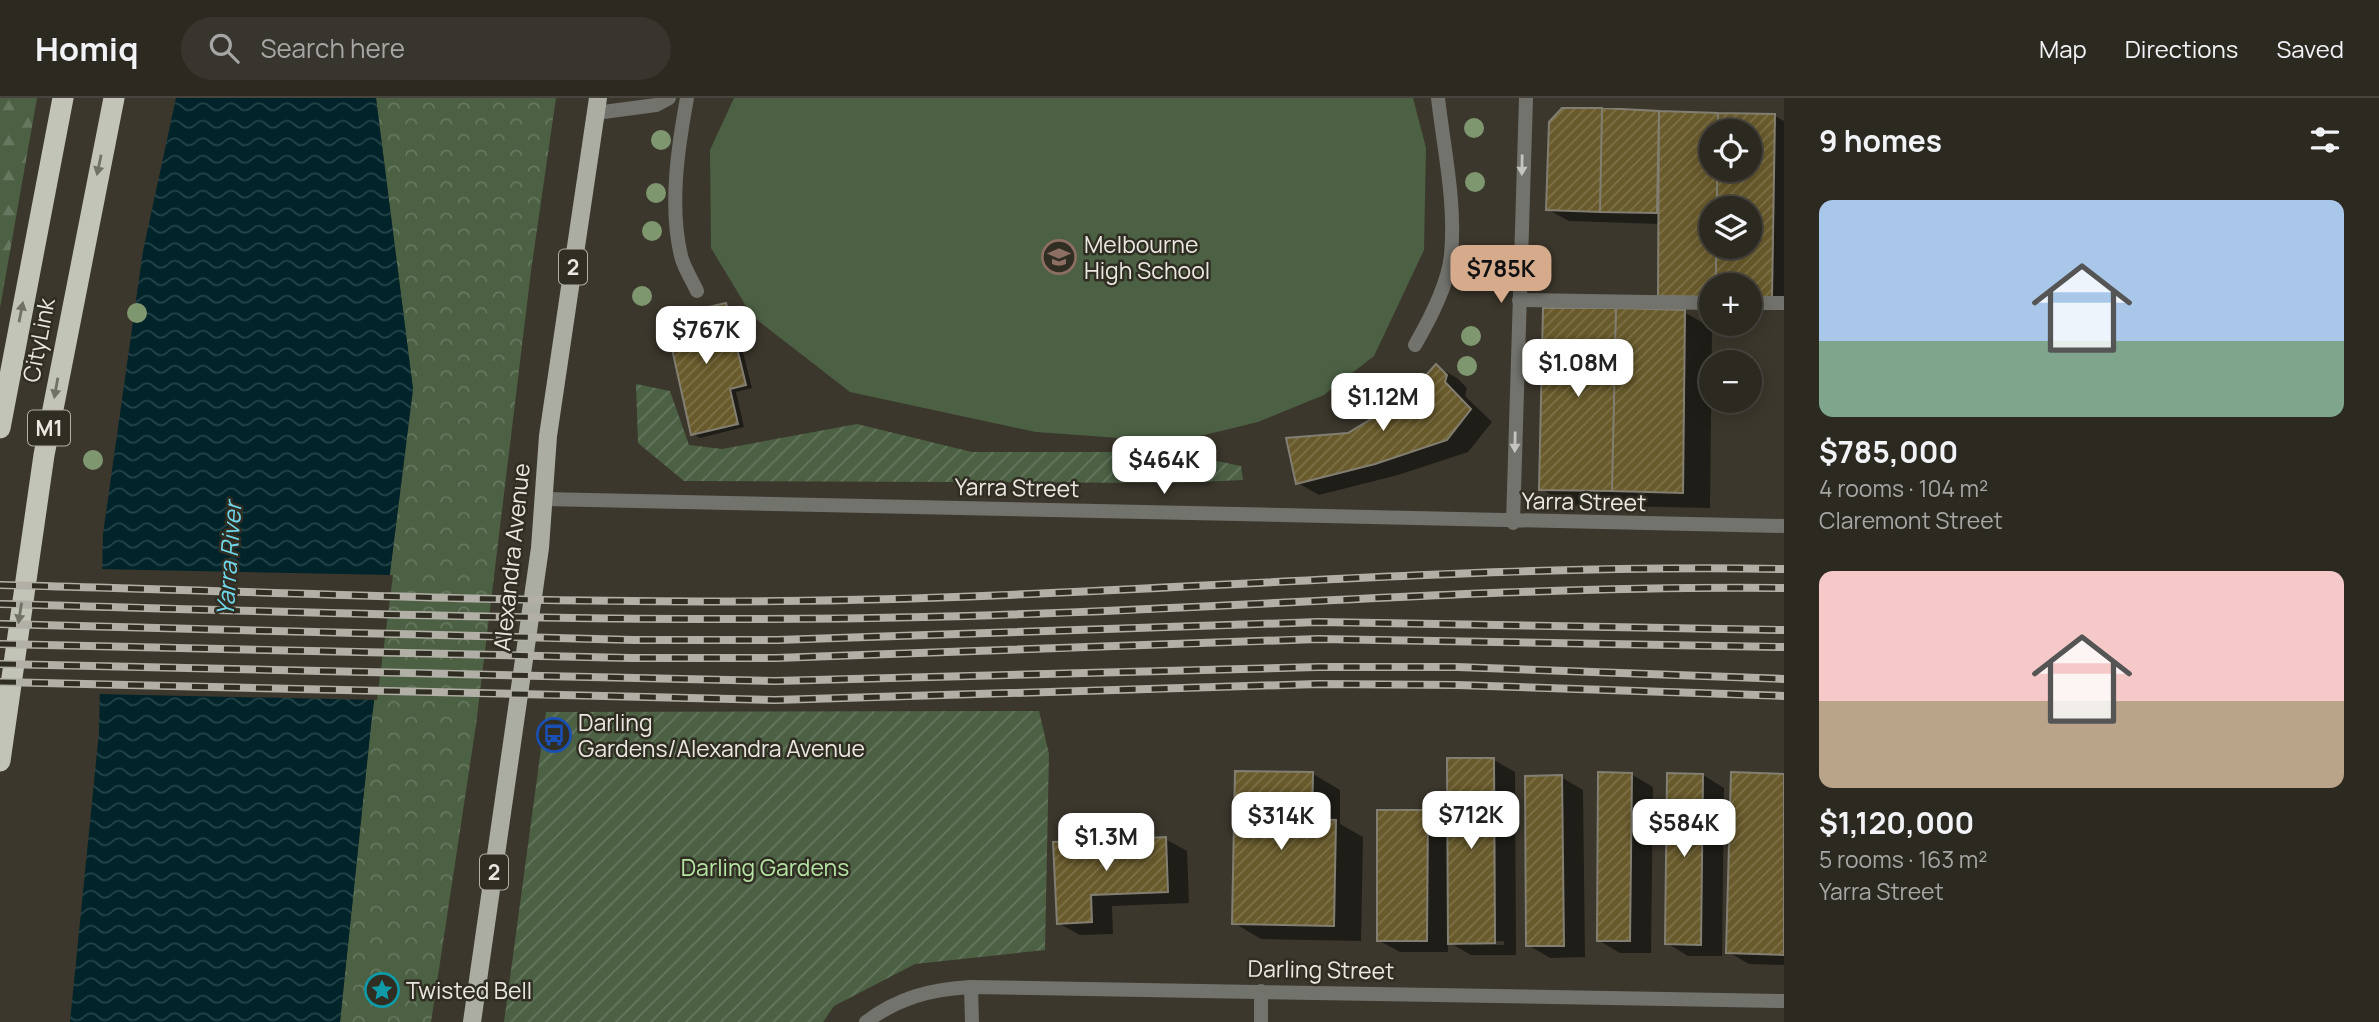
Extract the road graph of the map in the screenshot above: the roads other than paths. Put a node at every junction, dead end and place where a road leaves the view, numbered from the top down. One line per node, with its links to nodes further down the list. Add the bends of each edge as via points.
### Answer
1 (63, 98): 14 (highway, M1, one-way to 1)
2 (114, 98): 18 (highway, CityLink / M1, one-way to 18, via 46,441)
3 (669, 98): 7 (street, via 656,105)
4 (687, 98): 8 (street, via 676,157 677,208 681,256)
5 (1438, 98): 13 (street, via 1451,201 1451,257 1430,318)
6 (1526, 98): 9 (street, one-way to 9)
7 (597, 106): 15 (main road, Alexandra Avenue / 2, via 548,436)
8 (697, 291)
9 (1519, 300): 10 (street); 16 (street, one-way to 16)
10 (1699, 303)
11 (1762, 303): 12 (street)
12 (1784, 303)
13 (1415, 345)
14 (0, 428)
15 (544, 499): 16 (street, Yarra Street); 22 (main road, Alexandra Avenue / 2)
16 (1513, 523): 17 (street, Yarra Street)
17 (1784, 526)
18 (0, 761)
19 (971, 987): 20 (street, Darling Street); 23 (street, Darling Street, via 914,995); 24 (street)
20 (1261, 991): 21 (street, Darling Street); 25 (street)
21 (1784, 1001)
22 (472, 1022)
23 (866, 1022)
24 (972, 1022)
25 (1261, 1022)

